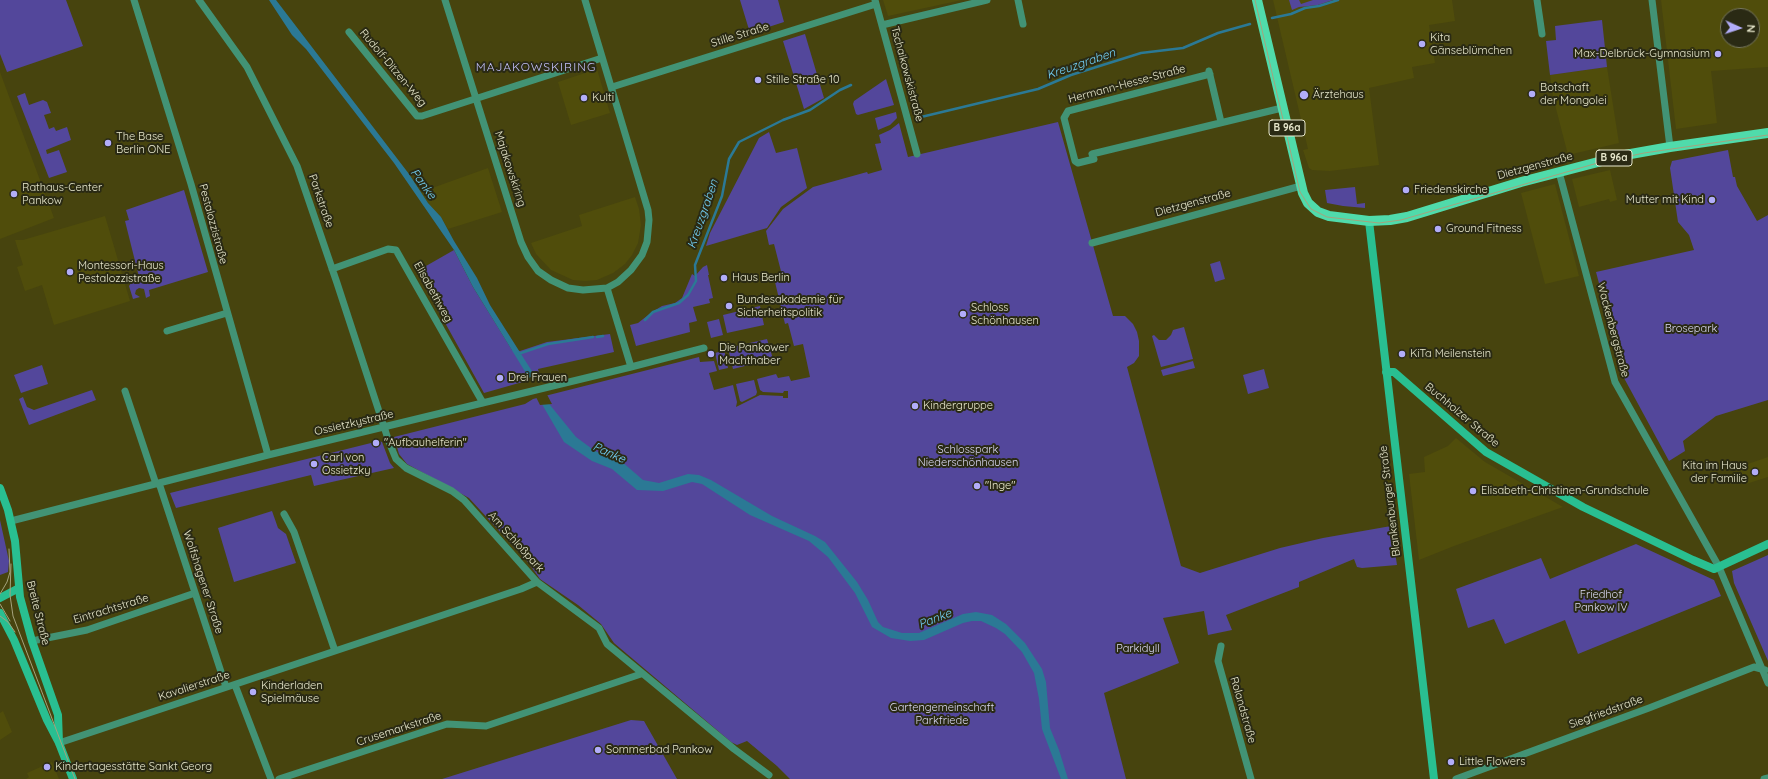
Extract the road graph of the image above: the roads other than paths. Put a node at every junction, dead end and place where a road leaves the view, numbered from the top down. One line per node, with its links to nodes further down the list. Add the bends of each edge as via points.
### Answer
1 (134, 0): 29 (street, Pestalozzistraße)
2 (199, 0): 27 (street, Parkstraße, via 247,67 297,166)
3 (445, 0): 17 (street, Majakowskiring)
4 (585, 0): 15 (street, Majakowskiring)
5 (987, 0): 12 (street)
6 (1018, 0): 11 (street)
7 (1257, 0): 18 (main road, B 96a)
8 (1537, 0): 14 (street)
9 (1652, 0): 21 (street)
10 (875, 2): 12 (street, Tschaikowskistraße); 16 (street, Stille Straße)
11 (1023, 24)
12 (882, 25): 22 (street, Tschaikowskistraße)
13 (349, 32): 17 (street, Rudolf-Ditzen-Weg, via 418,116)
14 (1542, 34)
15 (602, 58): 16 (street, Majakowskiring); 17 (street, Rudolf-Ditzen-Weg)
16 (612, 87): 28 (street, Majakowskiring, via 648,210 649,229 637,263 623,278)
17 (476, 98): 28 (street, Majakowskiring, via 521,242 533,265 550,280 568,288)
18 (1282, 108): 19 (street, Hermann-Hesse-Straße); 24 (main road, B 96a)
19 (1221, 122): 19 (street, Hermann-Hesse-Straße, via 1210,73 1068,112 1064,118 1075,161 1078,163 1094,159 1092,154)
20 (1768, 133): 21 (main road, Dietzgenstraße / B 96a)
21 (1670, 147): 23 (main road, Dietzgenstraße / B 96a, via 1625,155)
22 (917, 154)
23 (1559, 172): 25 (main road, Dietzgenstraße / B 96a, via 1407,217); 43 (street, Wackenbergstraße, via 1615,382)
24 (1300, 184): 25 (main road, Dietzgenstraße / B 96a, via 1308,203 1318,212 1329,216); 26 (street, Dietzgenstraße)
25 (1369, 221): 33 (main road, Blankenburger Straße)
26 (1092, 243)
27 (332, 268): 35 (street, Elisabethweg, via 388,249 396,250); 36 (street, Parkstraße)
28 (607, 288): 32 (street)
29 (227, 313): 30 (street); 37 (street, Pestalozzistraße)
30 (167, 331)
31 (704, 348): 32 (street, Ossietzkystraße)
32 (631, 367): 35 (street, Ossietzkystraße)
33 (1386, 372): 43 (main road, Buchholzer Straße, via 1394,372 1486,452 1582,507 1707,566 1714,569); 64 (main road, Blankenburger Straße)
34 (125, 391): 38 (street, Wolfshagener Straße)
35 (483, 403): 36 (street, Ossietzkystraße)
36 (385, 427): 37 (street, Ossietzkystraße); 44 (street, Am Schloßpark, via 392,452 403,466 452,491 464,500)
37 (268, 455): 38 (street, Ossietzkystraße)
38 (158, 484): 41 (street, Ossietzkystraße); 46 (street, Wolfshagener Straße)
39 (0, 488): 41 (main road, Breite Straße)
40 (284, 514): 51 (street, via 294,532)
41 (11, 521): 45 (main road, Breite Straße)
42 (1768, 544): 43 (main road)
43 (1719, 567): 52 (street, Wackenbergstraße)
44 (537, 582): 51 (street, Kavalierstraße); 53 (street, Am Schloßpark, via 599,628 607,644)
45 (19, 588): 47 (main road); 49 (main road, Breite Straße)
46 (195, 593): 49 (street, Eintrachtstraße, via 87,630); 56 (street, Wolfshagener Straße)
47 (0, 598)
48 (0, 613): 57 (main road, Breite Straße)
49 (32, 641): 57 (main road, Breite Straße, via 58,715)
50 (1221, 646): 63 (street, Rolandstraße, via 1218,661)
51 (335, 651): 55 (street, Kavalierstraße)
52 (1765, 670): 54 (street); 65 (street, Siegfriedstraße, via 1754,667)
53 (641, 674): 58 (street, Am Schloßpark); 62 (street, Crusemarkstraße, via 486,726 447,724)
54 (1768, 683)
55 (235, 684): 56 (street, Kavalierstraße); 61 (street)
56 (226, 687): 57 (street, Kavalierstraße)
57 (59, 743): 60 (main road, Breite Straße)
58 (769, 775)
59 (1768, 778): 66 (street)
60 (73, 779)
61 (271, 779)
62 (279, 779)
63 (1251, 779)
64 (1434, 779)
65 (1456, 779)
66 (1764, 779)

